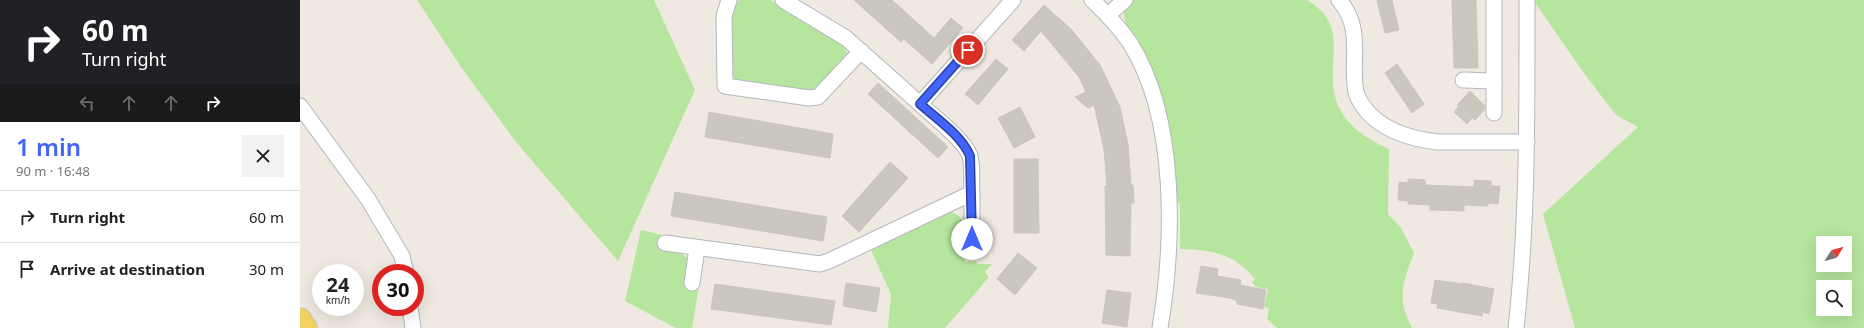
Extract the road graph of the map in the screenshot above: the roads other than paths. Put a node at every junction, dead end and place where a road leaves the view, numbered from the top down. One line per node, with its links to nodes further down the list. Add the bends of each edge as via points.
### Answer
1 (729, 0): 10 (street, via 724,16 718,86 818,97)
2 (783, 0): 10 (street, via 833,29)
3 (1013, 0): 13 (street)
4 (1092, 0): 9 (street)
5 (1125, 0): 9 (street)
6 (1339, 0): 16 (street, via 1347,10 1354,29 1356,93 1359,102 1372,116 1400,134 1423,140)
7 (1494, 0): 12 (street)
8 (1527, 0): 16 (street)
9 (1108, 15): 27 (street, via 1138,58 1160,120 1166,168 1169,237)
10 (861, 51): 13 (street)
11 (1463, 80): 12 (street)
12 (1494, 81): 15 (street)
13 (920, 104): 17 (street, via 950,131 968,152)
14 (300, 106): 21 (street, via 368,199 402,256)
15 (1494, 113)
16 (1527, 142): 28 (street, via 1523,266)
17 (972, 193): 18 (street); 20 (street, via 820,264)
18 (972, 239)
19 (665, 243): 20 (street)
20 (697, 248): 22 (street)
21 (404, 264)
22 (692, 282)
23 (411, 316): 26 (street)
24 (300, 319): 25 (main road)
25 (306, 328)
26 (413, 328)
27 (1160, 328)
28 (1516, 328)

